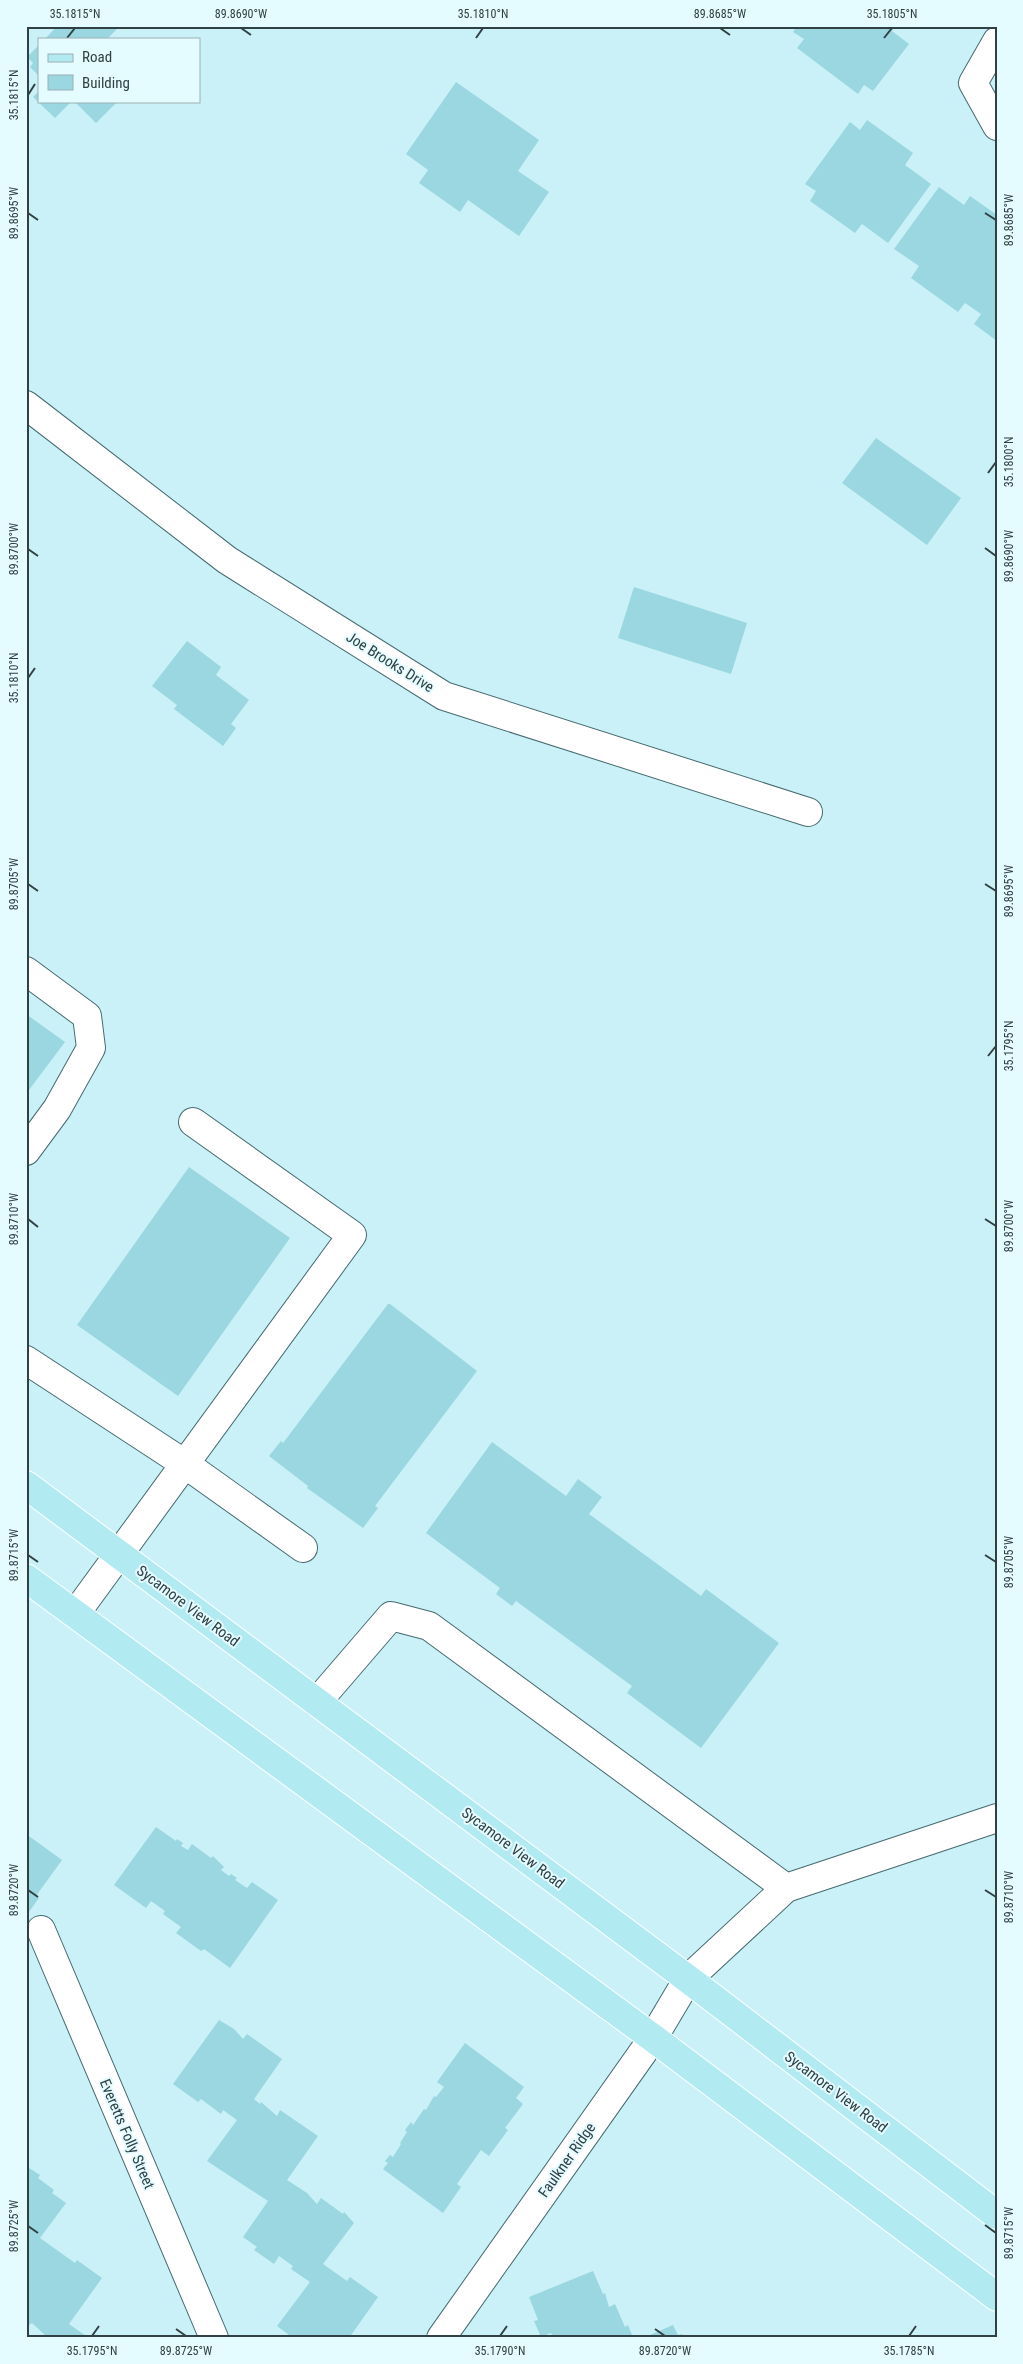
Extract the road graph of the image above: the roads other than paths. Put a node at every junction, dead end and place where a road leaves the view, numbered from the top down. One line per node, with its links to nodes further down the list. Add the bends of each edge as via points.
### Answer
1 (997, 41): 2 (street, via 973,83)
2 (997, 126)
3 (26, 405): 4 (street, Joe Brooks Drive, via 227,560 444,696)
4 (808, 812)
5 (26, 971): 7 (street, via 87,1016 91,1048 57,1108)
6 (193, 1122): 9 (street, via 352,1235)
7 (26, 1151)
8 (26, 1360): 9 (street)
9 (186, 1464): 11 (street); 12 (street)
10 (26, 1485): 12 (main road, Sycamore View Road)
11 (303, 1548)
12 (120, 1555): 14 (street); 15 (main road, Sycamore View Road)
13 (26, 1578): 14 (main road)
14 (76, 1613): 20 (main road)
15 (317, 1702): 17 (street, via 390,1616 429,1626); 19 (main road, Sycamore View Road)
16 (997, 1818): 17 (street)
17 (786, 1888): 19 (street, Faulkner Ridge)
18 (40, 1930): 23 (street, Everetts Folly Street)
19 (688, 1979): 20 (street, Faulkner Ridge); 21 (main road, Sycamore View Road)
20 (653, 2038): 22 (main road); 24 (street, Faulkner Ridge)
21 (997, 2215)
22 (997, 2297)
23 (214, 2338)
24 (442, 2338)

